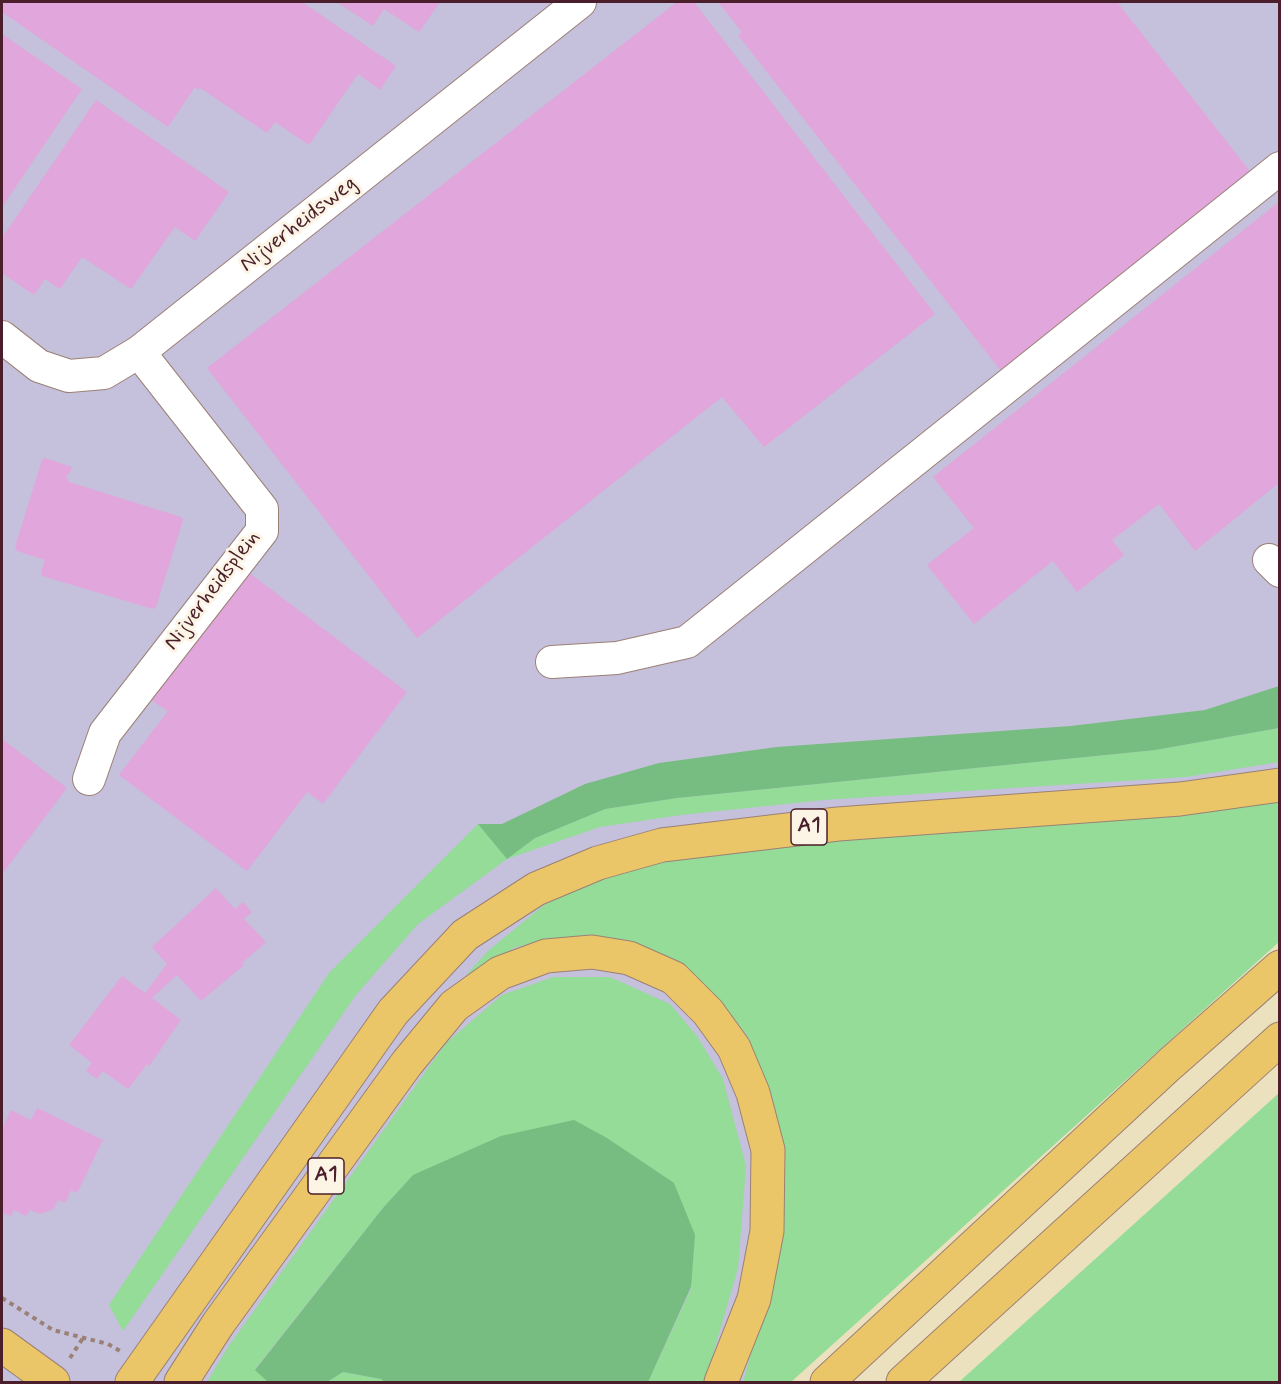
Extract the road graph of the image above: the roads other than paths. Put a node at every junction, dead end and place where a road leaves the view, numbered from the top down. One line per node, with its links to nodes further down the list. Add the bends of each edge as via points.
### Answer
1 (580, 2): 4 (street, Nijverheidsweg)
2 (1280, 168): 5 (street, via 687,642 617,658)
3 (2, 337): 4 (street, Nijverheidsweg, via 39,366 69,376 104,373)
4 (139, 352): 6 (street, Nijverheidsplein, via 262,509 262,531 105,733)
5 (552, 662)
6 (89, 779)
7 (1280, 785): 12 (main road, A1, via 1180,799 838,824 662,845 598,863 536,889 465,935 393,1012)
8 (1280, 967): 15 (main road, via 1161,1072)
9 (1280, 1039): 16 (main road)
10 (2, 1345): 11 (main road)
11 (53, 1383)
12 (132, 1383)
13 (181, 1383): 14 (main road, A1, via 218,1324 400,1073 454,1006 500,973 546,956 592,952 629,958 674,978 708,1012 734,1048 753,1093 768,1150 767,1231 754,1299)
14 (721, 1383)
15 (827, 1383)
16 (903, 1383)

